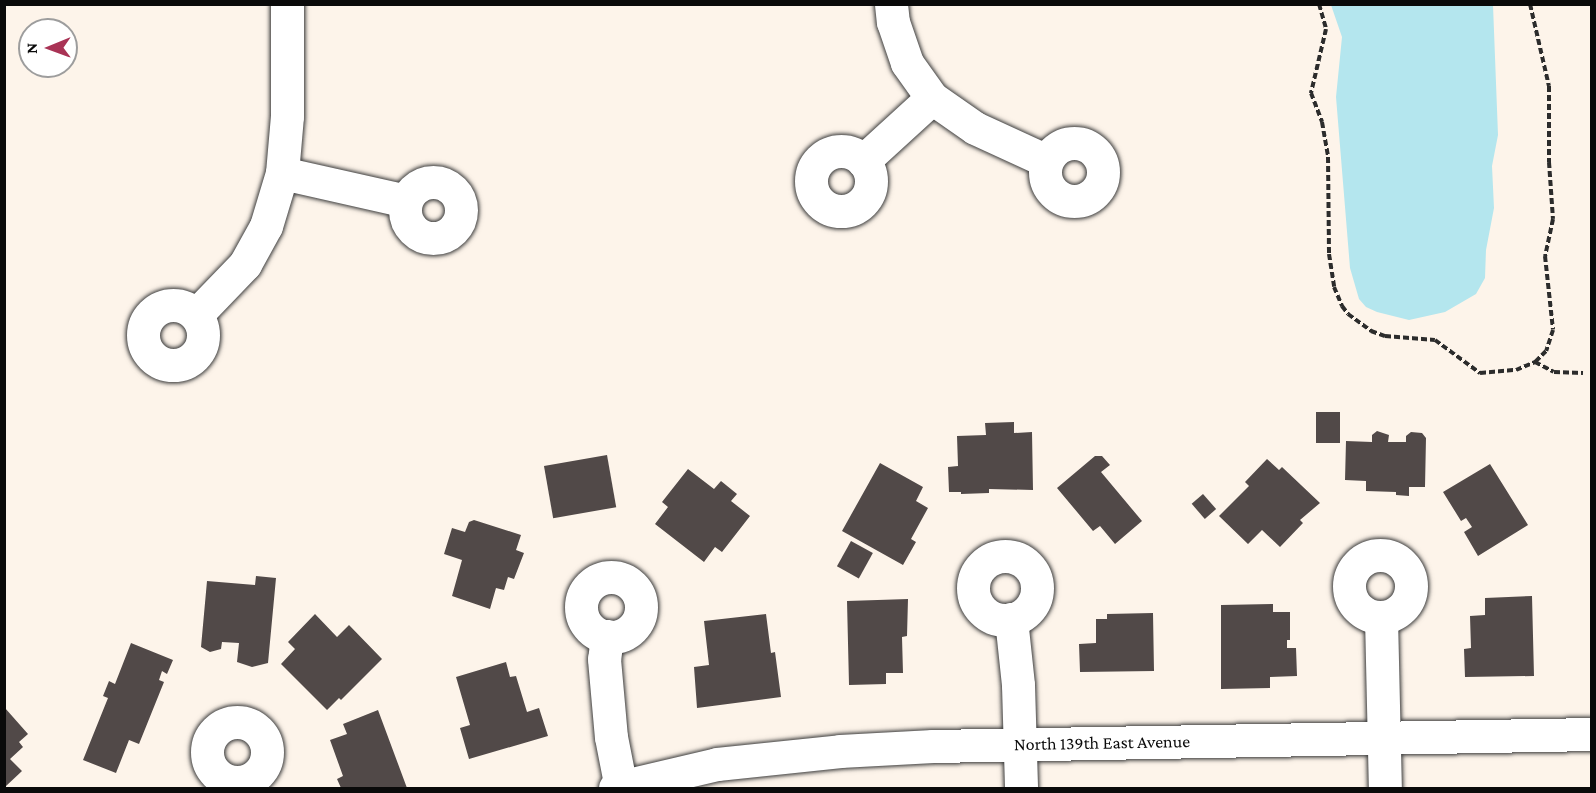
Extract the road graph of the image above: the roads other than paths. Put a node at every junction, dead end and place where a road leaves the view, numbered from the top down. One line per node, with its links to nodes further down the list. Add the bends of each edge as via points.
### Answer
1 (286, 4): 6 (street, via 287,116)
2 (891, 4): 3 (street, via 907,63)
3 (933, 98): 4 (street); 5 (street, via 975,128)
4 (863, 161)
5 (1047, 161)
6 (282, 173): 7 (street); 8 (street, via 266,226 244,264)
7 (406, 201)
8 (196, 315)
9 (1381, 617): 13 (street)
10 (1011, 619): 14 (street)
11 (607, 636): 15 (street, via 604,659)
12 (1592, 734): 13 (street, North 139th East Avenue)
13 (1384, 739): 14 (street, North 139th East Avenue); 17 (street)
14 (1020, 744): 15 (street, North 139th East Avenue, via 852,750 762,759 717,764); 16 (street)
15 (619, 788)
16 (1021, 789)
17 (1385, 789)

